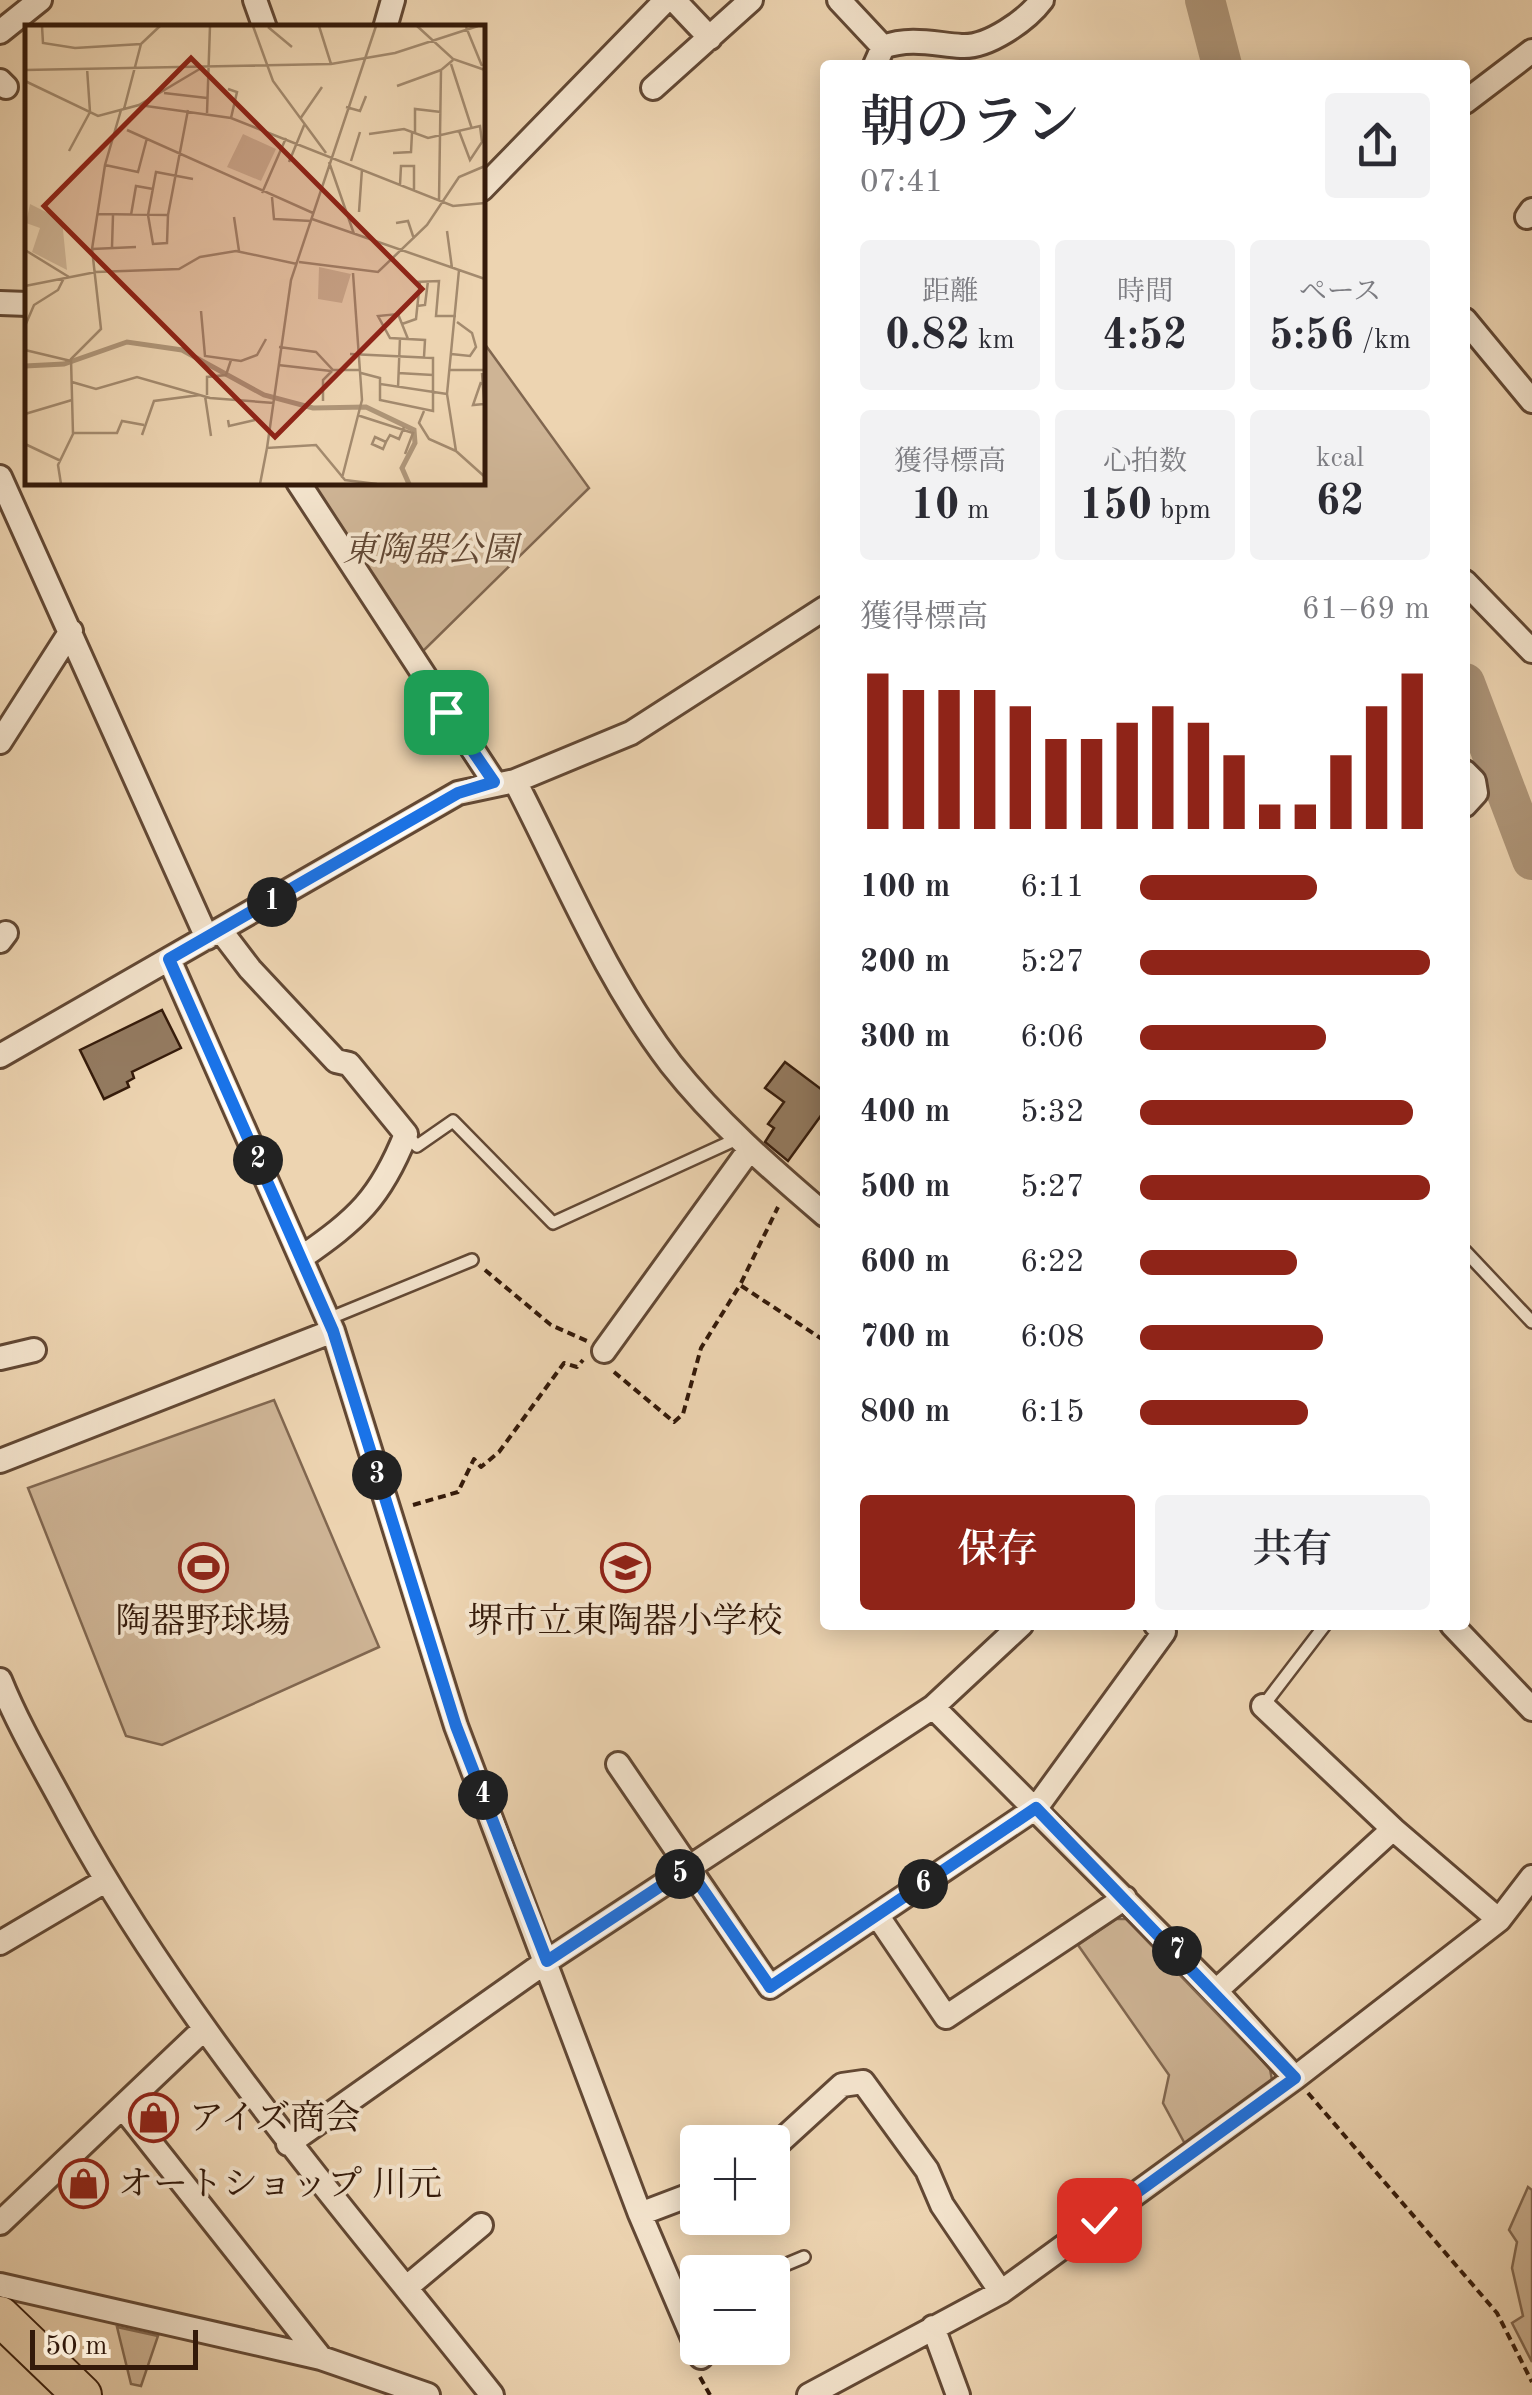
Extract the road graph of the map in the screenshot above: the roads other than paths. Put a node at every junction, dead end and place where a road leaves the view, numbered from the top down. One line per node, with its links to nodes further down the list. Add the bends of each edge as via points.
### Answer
1 (40, 0): 11 (street)
2 (255, 0): 9 (street)
3 (393, 0): 10 (street)
4 (666, 0): 17 (street)
5 (674, 0): 12 (street)
6 (751, 0): 12 (street)
7 (839, 0): 14 (street)
8 (1042, 0): 14 (street, via 983,43 965,47 930,40)
9 (264, 25)
10 (386, 25)
11 (0, 32)
12 (710, 38): 15 (street)
13 (1532, 52): 16 (street)
14 (887, 55)
15 (652, 88)
16 (1470, 98)
17 (485, 186)
18 (1470, 326): 19 (street)
19 (1532, 401)
20 (0, 477): 24 (street)
21 (300, 485): 28 (street)
22 (1470, 587): 25 (street)
23 (820, 611): 28 (street, via 631,733)
24 (72, 631): 26 (street); 30 (street)
25 (1532, 651)
26 (0, 742)
27 (1470, 777): 29 (street, via 1476,792)
28 (504, 781): 30 (street, via 458,793); 34 (street, via 614,978 670,1063)
29 (1470, 799)
30 (214, 935): 31 (street); 33 (street, via 336,1061 349,1064)
31 (169, 959): 32 (street); 37 (street)
32 (0, 1056)
33 (406, 1134): 34 (lane, via 417,1146 453,1121 553,1223); 37 (street, via 392,1169 357,1219)
34 (744, 1143): 35 (street); 43 (street)
35 (820, 1211)
36 (1470, 1256): 39 (lane)
37 (301, 1258): 40 (street)
38 (472, 1260): 40 (lane)
39 (1532, 1322)
40 (330, 1325): 44 (street); 63 (street, via 456,1726)
41 (34, 1350): 42 (street)
42 (0, 1358)
43 (601, 1358)
44 (0, 1461)
45 (1016, 1630): 51 (street)
46 (1162, 1630): 54 (street)
47 (1321, 1630): 50 (lane)
48 (1457, 1630): 52 (street)
49 (0, 1680): 58 (street)
50 (1263, 1706): 55 (street)
51 (933, 1707): 54 (street); 56 (street)
52 (1532, 1708)
53 (618, 1764): 56 (street)
54 (1036, 1808): 59 (street); 60 (street)
55 (1393, 1829): 61 (street); 64 (street)
56 (688, 1868): 60 (street, via 770,1987); 63 (street)
57 (1532, 1877): 61 (street)
58 (105, 1880): 62 (street); 65 (street)
59 (1125, 1898): 60 (street, via 946,2018); 64 (street)
60 (877, 1915)
61 (1500, 1920): 66 (street)
62 (0, 1943)
63 (547, 1961): 69 (street); 71 (street)
64 (1216, 1991): 66 (street)
65 (204, 2029): 67 (street); 69 (street)
66 (1295, 2078): 79 (street)
67 (124, 2109): 72 (street); 82 (street)
68 (790, 2133): 79 (street, via 842,2086 863,2082 927,2170 942,2205)
69 (288, 2144): 77 (street)
70 (680, 2199): 71 (street)
71 (640, 2214): 78 (street)
72 (0, 2223)
73 (481, 2226): 77 (street)
74 (804, 2257): 75 (lane)
75 (790, 2263)
76 (0, 2284): 82 (street)
77 (406, 2287): 85 (street)
78 (680, 2288)
79 (1000, 2292): 81 (street)
80 (0, 2316): 83 (main road)
81 (933, 2328): 86 (street); 87 (street)
82 (321, 2358): 84 (street)
83 (82, 2395)
84 (428, 2395)
85 (492, 2395)
86 (809, 2395)
87 (958, 2395)

